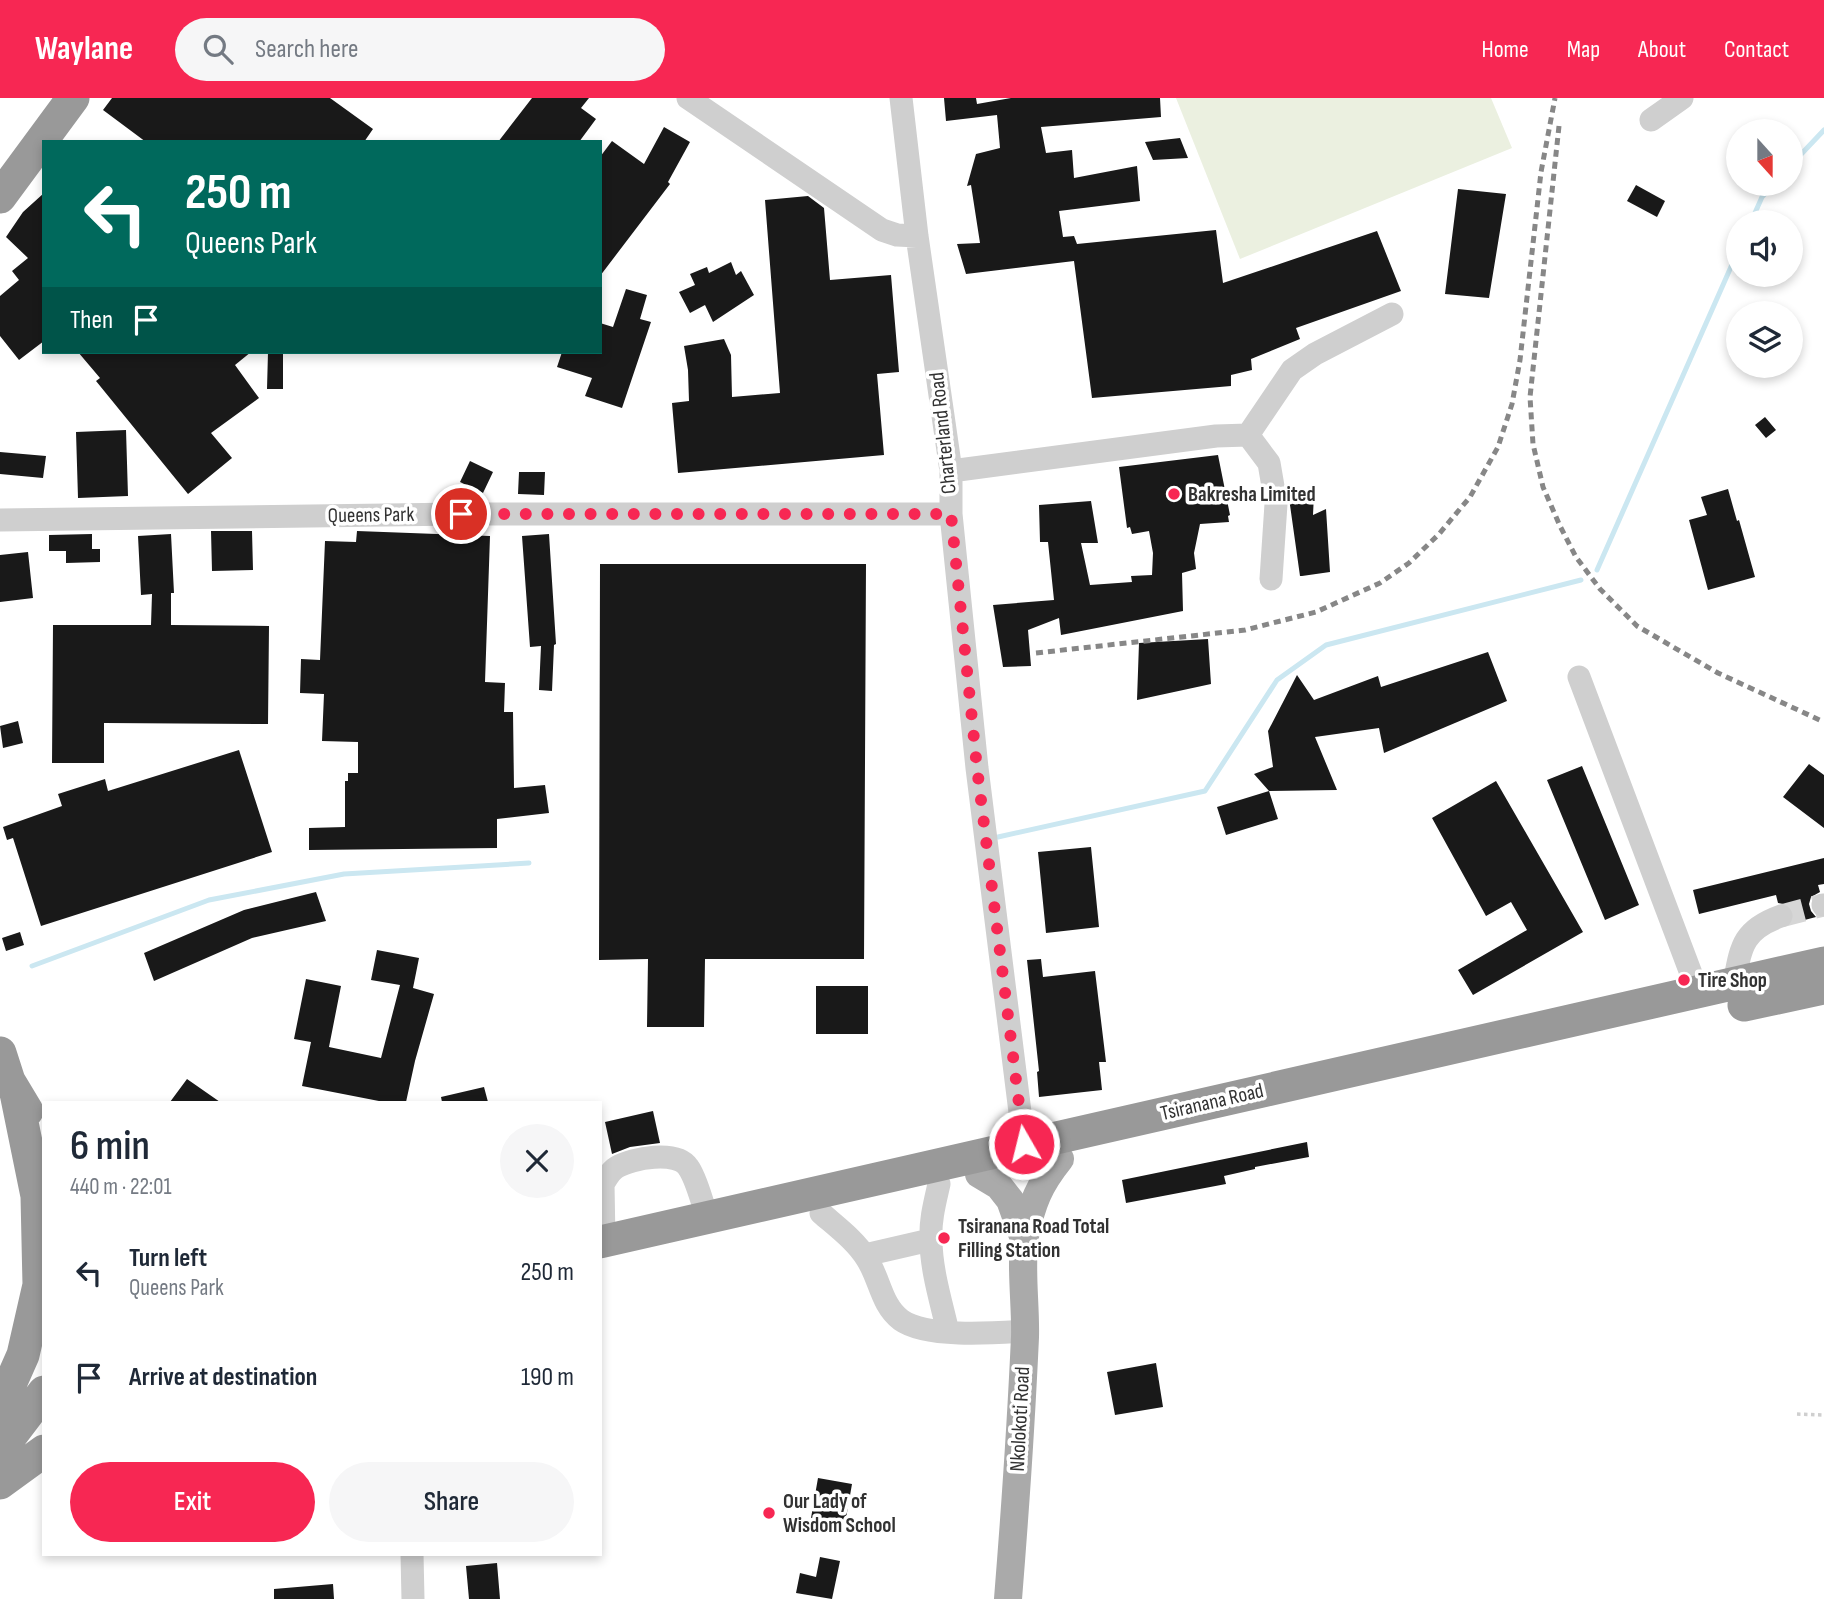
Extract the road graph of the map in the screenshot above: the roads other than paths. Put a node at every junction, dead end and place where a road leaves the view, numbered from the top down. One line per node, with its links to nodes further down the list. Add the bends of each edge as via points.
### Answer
1 (73, 98): 7 (highway)
2 (688, 98): 9 (street, via 882,230)
3 (901, 98): 9 (street, Charterland Road)
4 (1682, 98): 5 (street)
5 (1651, 120)
6 (42, 140): 8 (highway)
7 (42, 140)
8 (0, 197)
9 (917, 236): 12 (street, Charterland Road)
10 (1392, 314): 11 (street, via 1292,370)
11 (1248, 435): 12 (street); 15 (street, via 1269,463 1276,503)
12 (951, 471): 13 (street, Charterland Road)
13 (951, 514): 14 (street, Queens Park); 24 (street, Charterland Road)
14 (0, 520)
15 (1271, 579)
16 (1579, 677): 21 (street)
17 (1781, 916): 19 (street, via 1752,930 1741,947)
18 (1824, 964): 19 (highway, Tsiranana Road)
19 (1734, 984): 21 (highway, Tsiranana Road)
20 (1824, 988): 25 (highway, Tsiranana Road)
21 (1698, 992): 24 (highway, Tsiranana Road)
22 (6, 1077): 23 (highway); 39 (highway, via 37,1196 39,1284 23,1355)
23 (42, 1138)
24 (1024, 1144): 30 (highway, Tsiranana Road)
25 (1060, 1159): 26 (highway, Tsiranana Road); 31 (main road, Nkolokoti Road, via 1043,1180)
26 (979, 1174): 27 (highway, Tsiranana Road); 31 (main road, Nkolokoti Road, via 999,1186 1010,1200)
27 (939, 1184): 28 (highway, Tsiranana Road); 32 (street)
28 (821, 1213): 34 (highway, Tsiranana Road); 35 (street)
29 (602, 1216): 30 (street, via 603,1184 610,1173 618,1166 667,1156 688,1166)
30 (708, 1218): 33 (highway, Tsiranana Road)
31 (1024, 1239): 37 (main road, Nkolokoti Road)
32 (930, 1240): 35 (street); 36 (street)
33 (602, 1249)
34 (602, 1249)
35 (865, 1255): 36 (street, via 886,1303 902,1321)
36 (948, 1332): 37 (street)
37 (1025, 1332): 45 (main road, Nkolokoti Road)
38 (42, 1395): 40 (highway)
39 (0, 1408)
40 (0, 1450)
41 (42, 1452): 42 (highway)
42 (0, 1483)
43 (411, 1556): 44 (street)
44 (413, 1599)
45 (1008, 1599)

